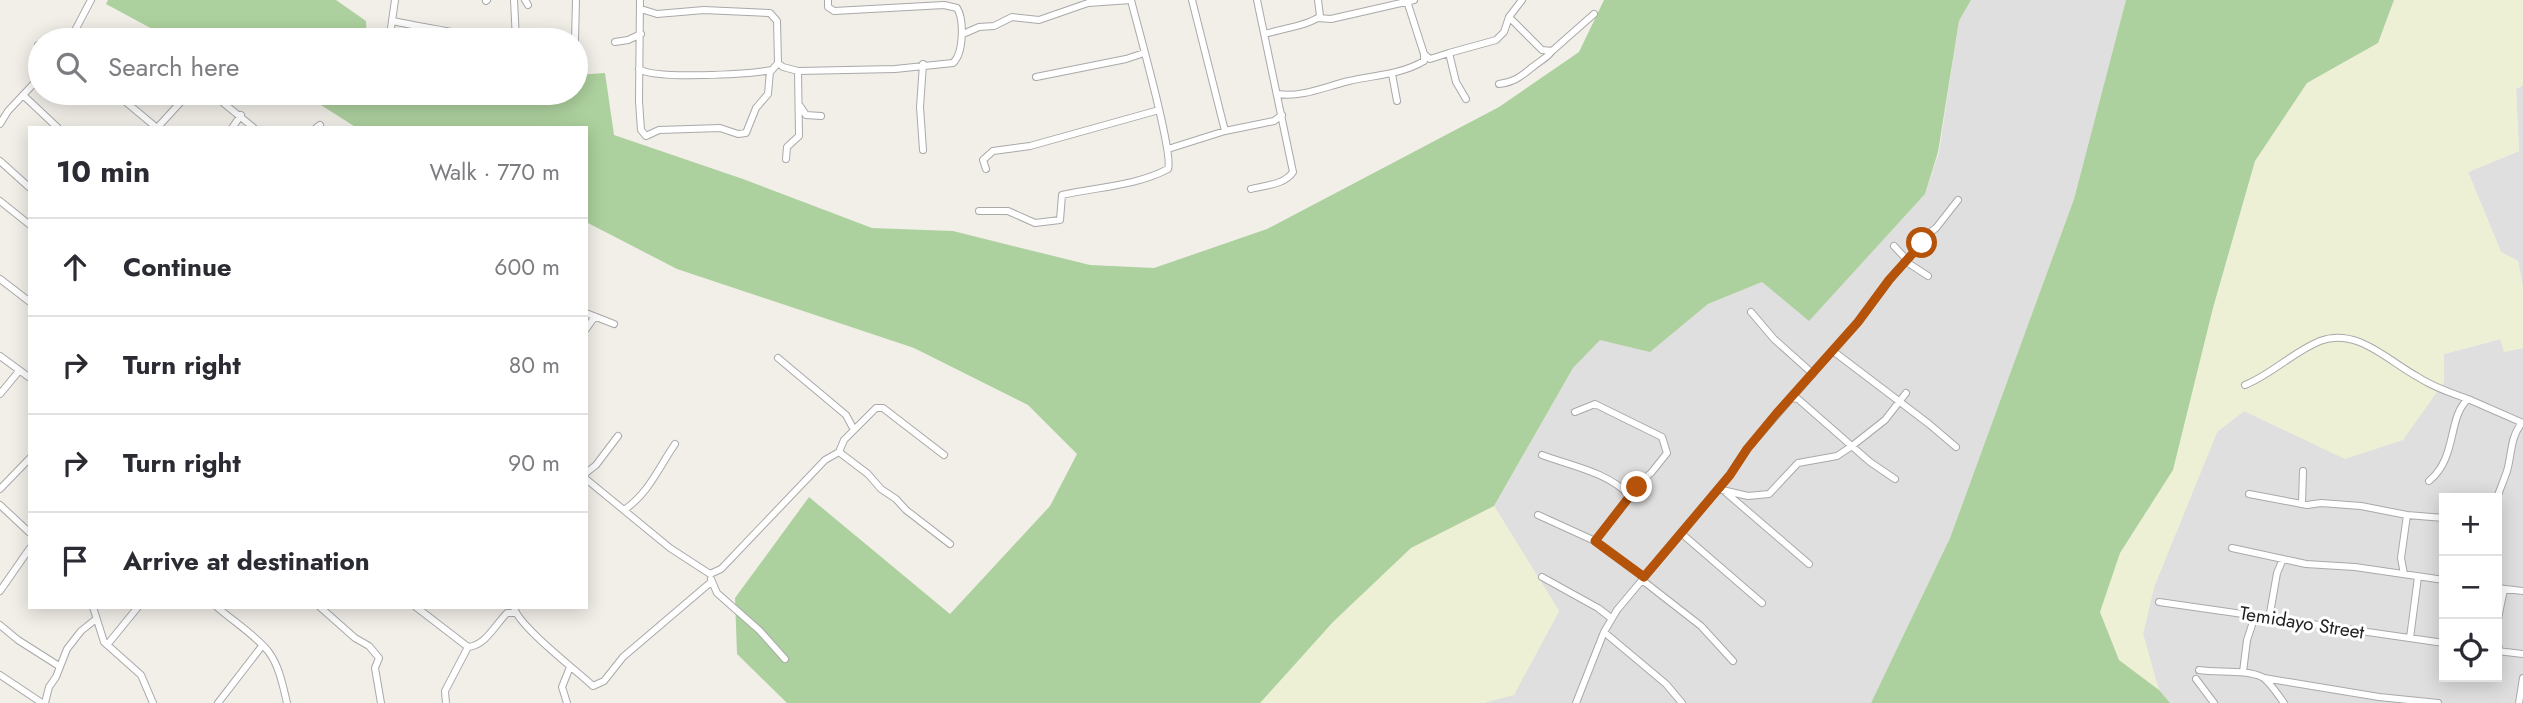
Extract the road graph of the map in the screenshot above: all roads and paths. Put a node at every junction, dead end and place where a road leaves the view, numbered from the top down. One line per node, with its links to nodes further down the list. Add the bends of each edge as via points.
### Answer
1 (91, 0): 20 (street)
2 (395, 0): 19 (street)
3 (514, 0): 23 (street)
4 (576, 0): 24 (street)
5 (640, 0): 15 (street)
6 (828, 0): 26 (street, via 830,10 840,12 954,6 960,12)
7 (1131, 0): 13 (street); 31 (street)
8 (1192, 0): 66 (street)
9 (1257, 0): 27 (street)
10 (1318, 0): 18 (street)
11 (1414, 0): 14 (street)
12 (1522, 0): 17 (street)
13 (1092, 1): 26 (street, via 1039,20 1012,17)
14 (1407, 1): 18 (street); 33 (street)
15 (641, 9): 25 (street); 35 (street, via 657,14 704,10 770,13 777,21)
16 (1594, 14): 30 (street)
17 (1509, 17): 29 (street); 32 (street, via 1496,40)
18 (1318, 18): 27 (street)
19 (393, 21): 21 (street); 22 (street)
20 (76, 28)
21 (392, 28)
22 (423, 28)
23 (515, 28)
24 (576, 28)
25 (641, 34): 28 (street); 37 (street)
26 (963, 34): 36 (street, via 955,62)
27 (1265, 34): 44 (street)
28 (615, 42)
29 (1542, 50): 30 (street); 34 (street)
30 (1552, 51): 34 (street)
31 (1144, 53): 41 (street); 55 (street)
32 (1449, 54): 33 (street); 46 (street)
33 (1426, 58): 40 (street)
34 (1545, 61): 42 (street, via 1512,83)
35 (778, 63): 38 (street); 39 (street)
36 (923, 64): 39 (street); 70 (street)
37 (639, 69): 38 (street, via 680,74); 38 (street, via 641,130 649,136 659,131 720,128 746,132 769,90)
38 (770, 71)
39 (798, 71): 54 (street)
40 (1392, 74): 44 (street); 48 (street)
41 (1036, 77)
42 (1499, 85)
43 (28, 90): 45 (street)
44 (1278, 94): 59 (street)
45 (23, 95): 47 (street); 56 (street)
46 (1466, 99)
47 (28, 100)
48 (1397, 101)
49 (0, 105): 56 (street)
50 (34, 105): 61 (street)
51 (130, 105): 62 (street)
52 (178, 105): 63 (street)
53 (227, 105): 57 (street)
54 (800, 106): 58 (street, via 806,115); 67 (street)
55 (1159, 110): 69 (street); 73 (street, via 1038,144 993,151 983,160)
56 (8, 111): 60 (street)
57 (241, 115): 64 (street); 65 (street)
58 (821, 116)
59 (1282, 116): 66 (street); 75 (street, via 1293,172 1280,183)
60 (0, 124)
61 (56, 126)
62 (156, 126)
63 (160, 126)
64 (233, 126)
65 (252, 126)
66 (1225, 131): 69 (street)
67 (799, 136): 68 (street); 71 (street, via 787,147)
68 (806, 145)
69 (1168, 149): 78 (street, via 1170,164 1164,171 1062,195 1060,220 1035,223 1008,211)
70 (923, 150)
71 (786, 159)
72 (0, 161): 74 (street)
73 (986, 169)
74 (28, 186)
75 (1251, 189)
76 (1958, 200): 81 (street)
77 (0, 201): 79 (street)
78 (979, 211)
79 (28, 223)
80 (1894, 246): 81 (street)
81 (1906, 261): 82 (street); 90 (street)
82 (1928, 276)
83 (0, 279): 84 (street)
84 (28, 300)
85 (1751, 312): 94 (street)
86 (588, 314): 87 (street)
87 (594, 318): 88 (street); 89 (street)
88 (614, 324)
89 (588, 327)
90 (1833, 351): 94 (street); 101 (street)
91 (0, 356): 93 (street)
92 (778, 358): 104 (street, via 846,415)
93 (19, 371): 95 (street); 98 (street)
94 (1813, 374): 99 (street)
95 (28, 377)
96 (2245, 385): 100 (street, via 2317,342 2339,338 2356,340 2418,378)
97 (1906, 393): 101 (street)
98 (0, 394)
99 (1796, 396): 107 (street); 119 (street, via 1747,449)
100 (2468, 399): 103 (street); 117 (street, via 2459,409 2442,468)
101 (1898, 401): 107 (street, via 1885,420); 108 (street)
102 (1575, 412): 122 (street, via 1595,404 1662,436 1667,453)
103 (2522, 423): 120 (street)
104 (854, 430): 109 (street); 110 (street, via 876,408 883,408)
105 (618, 436): 113 (street)
106 (675, 444): 125 (street, via 645,492)
107 (1852, 446): 115 (street); 119 (street, via 1837,456 1798,463 1769,494 1748,496)
108 (1956, 447)
109 (839, 452): 132 (street); 137 (street, via 825,460 721,569)
110 (944, 455)
111 (1542, 455): 122 (street, via 1608,479)
112 (28, 460): 118 (street)
113 (588, 471)
114 (2302, 471): 123 (street)
115 (1895, 479)
116 (588, 481): 125 (street)
117 (2429, 481)
118 (0, 489)
119 (1721, 489): 130 (street); 136 (street)
120 (2499, 493)
121 (2249, 494): 123 (street)
122 (1630, 496): 131 (street)
123 (2302, 503): 127 (street, via 2361,506)
124 (0, 505): 129 (street)
125 (624, 510): 137 (street)
126 (1538, 515): 131 (street)
127 (2407, 515): 128 (street); 138 (street, via 2401,558)
128 (2439, 518)
129 (28, 531)
130 (1681, 533): 141 (street); 148 (street)
131 (1595, 541): 141 (street)
132 (950, 544)
133 (2232, 548): 135 (street)
134 (28, 551): 145 (street)
135 (2283, 559): 138 (street); 158 (street)
136 (1809, 564)
137 (710, 573): 143 (street)
138 (2404, 574): 140 (street)
139 (1542, 577): 156 (street)
140 (2418, 577): 142 (street); 161 (street)
141 (1643, 578): 156 (street); 169 (street, via 1701,626)
142 (2439, 579)
143 (711, 582): 168 (street); 171 (street, via 623,657 599,685 593,686)
144 (2502, 588): 146 (street)
145 (0, 591)
146 (2523, 591)
147 (2159, 602): 155 (street, Temidayo Street)
148 (1762, 603)
149 (94, 609): 157 (street)
150 (136, 609): 163 (street)
151 (220, 609): 164 (street)
152 (322, 609): 172 (street, via 369,646 379,658)
153 (419, 609): 165 (street)
154 (514, 610): 165 (street, via 506,613 492,633); 171 (street)
155 (2255, 616): 158 (street, Temidayo Street); 175 (street)
156 (1611, 618): 160 (street)
157 (96, 619): 163 (street); 170 (street, via 74,639)
158 (2269, 619): 161 (street, Temidayo Street)
159 (0, 625): 170 (street)
160 (1604, 632): 191 (street); 192 (street)
161 (2410, 638): 162 (street, Temidayo Street)
162 (2439, 642)
163 (107, 645): 185 (street, via 141,676)
164 (262, 646): 181 (street, via 275,663); 186 (street)
165 (468, 647): 189 (street, via 445,691)
166 (2502, 651): 167 (street)
167 (2523, 654)
168 (785, 659)
169 (1733, 661)
170 (59, 666): 184 (street)
171 (570, 667): 190 (street, via 562,687)
172 (375, 668): 173 (street); 188 (street)
173 (366, 669)
174 (2199, 670): 175 (street)
175 (2243, 672): 177 (street)
176 (0, 675): 184 (street)
177 (2264, 678): 182 (street); 194 (street)
178 (2523, 678): 197 (street)
179 (2196, 679): 193 (street)
180 (295, 682): 181 (street)
181 (282, 684): 187 (street)
182 (2365, 694): 183 (street); 195 (street)
183 (2403, 701): 196 (street)
184 (44, 703)
185 (153, 703)
186 (218, 703)
187 (287, 703)
188 (381, 703)
189 (446, 703)
190 (568, 703)
191 (1576, 703)
192 (1682, 703)
193 (2214, 703)
194 (2284, 703)
195 (2367, 703)
196 (2438, 703)
197 (2519, 703)

